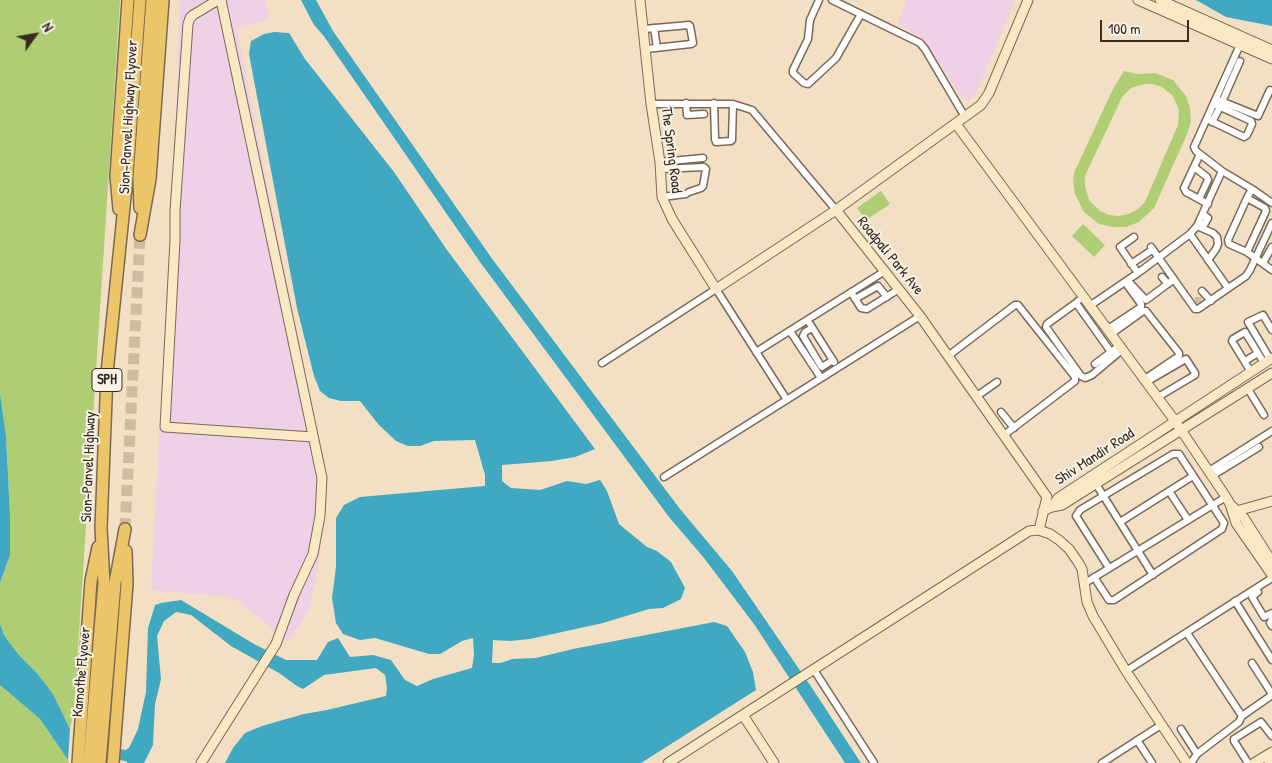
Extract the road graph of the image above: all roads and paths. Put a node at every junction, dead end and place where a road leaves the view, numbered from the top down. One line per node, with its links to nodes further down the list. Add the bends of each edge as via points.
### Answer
1 (128, 0): 46 (highway, via 116,176)
2 (140, 0): 46 (highway, Sion-Panvel Highway Flyover / SPH)
3 (152, 0): 4 (highway, Sion-Panvel Highway Flyover, via 139,178 140,235 150,179)
4 (163, 0)
5 (219, 0): 106 (street); 106 (street, via 193,15 188,24 165,427)
6 (640, 0): 14 (street, The Spring Road)
7 (818, 0): 12 (street, via 810,20 808,39 792,70 804,83 808,84 836,58)
8 (832, 0): 12 (street)
9 (1028, 0): 29 (street, via 989,93 981,105)
10 (1138, 0): 15 (street)
11 (1160, 0): 18 (street)
12 (861, 14): 29 (street, via 920,43)
13 (654, 28): 14 (street); 16 (street); 16 (street, via 690,26 691,44)
14 (644, 29): 17 (street, The Spring Road)
15 (1240, 45): 19 (street); 21 (street)
16 (657, 48): 17 (street)
17 (646, 49): 27 (street, The Spring Road)
18 (1272, 50)
19 (1272, 59)
20 (1240, 61): 21 (street)
21 (1231, 73): 26 (street)
22 (1270, 90): 26 (street, via 1258,116)
23 (686, 103): 24 (street, Roadpali Park Ave); 24 (street, via 687,115 704,116); 27 (street, Roadpali Park Ave)
24 (704, 103): 25 (street, Roadpali Park Ave)
25 (714, 103): 28 (street, Roadpali Park Ave); 28 (street, via 716,142 732,140)
26 (1218, 103): 30 (street); 30 (street, via 1251,121 1247,135 1244,137)
27 (651, 104): 34 (street, The Spring Road)
28 (733, 104): 43 (street, Roadpali Park Ave, via 756,114)
29 (965, 117): 31 (street)
30 (1210, 120): 32 (street, via 1194,147)
31 (956, 124): 43 (street); 69 (street)
32 (1200, 154): 35 (street); 36 (street)
33 (703, 158): 34 (street)
34 (660, 166): 38 (street, The Spring Road); 38 (street, via 704,166 706,169 701,188)
35 (1194, 166): 40 (street, via 1208,180); 40 (street, via 1184,188)
36 (1222, 172): 37 (street); 42 (street)
37 (1252, 189): 39 (street); 41 (street)
38 (662, 197): 65 (street, The Spring Road, via 672,219)
39 (1247, 198): 52 (street, via 1266,211); 52 (street, via 1228,240 1229,244)
40 (1199, 199): 42 (street)
41 (1272, 203)
42 (1208, 204): 45 (street)
43 (836, 210): 59 (street, Roadpali Park Ave); 65 (street)
44 (1272, 223): 49 (street)
45 (1198, 224): 47 (street); 53 (street, via 1217,237 1218,244)
46 (121, 233): 120 (highway, Sion-Panvel Highway / SPH, via 107,373)
47 (1190, 234): 53 (street); 54 (street)
48 (1134, 237): 57 (street, via 1120,247)
49 (1265, 238): 50 (street); 55 (street)
50 (1272, 242)
51 (1272, 247): 56 (street)
52 (1247, 252): 55 (street)
53 (1210, 256): 64 (street)
54 (1158, 258): 57 (street, via 1151,248); 60 (street); 63 (street)
55 (1256, 258): 56 (street); 64 (street, via 1246,276)
56 (1263, 263): 58 (street)
57 (1131, 264): 60 (street)
58 (1272, 270)
59 (885, 271): 66 (street, Roadpali Park Ave); 67 (street)
60 (1138, 273): 62 (street)
61 (1162, 277): 63 (street)
62 (1126, 281): 63 (street, via 1144,300); 72 (street); 78 (street, via 1141,307)
63 (1170, 282): 64 (street, via 1185,291 1195,310 1207,296)
64 (1228, 288)
65 (716, 289): 81 (street); 87 (street)
66 (899, 289): 68 (street); 73 (street, Roadpali Park Ave)
67 (851, 292): 70 (street); 74 (street)
68 (887, 296): 70 (street, via 878,286); 70 (street, via 867,309 861,308)
69 (1084, 296): 71 (street); 72 (street)
70 (855, 299)
71 (1076, 303): 82 (street); 82 (street, via 1048,324 1047,330 1085,378)
72 (1091, 305): 78 (street)
73 (920, 316): 83 (street, Roadpali Park Ave); 89 (street)
74 (808, 321): 75 (street); 77 (street)
75 (812, 328): 85 (street); 85 (street, via 803,336 820,366)
76 (1272, 330): 84 (street, via 1263,315 1248,322)
77 (790, 331): 81 (street); 92 (street)
78 (1110, 331): 80 (street); 93 (street, via 1146,311 1179,353)
79 (1272, 346): 84 (street)
80 (1121, 347): 82 (street); 93 (street)
81 (756, 352): 98 (street)
82 (1113, 354): 88 (street)
83 (948, 356): 96 (street, Roadpali Park Ave); 102 (street, via 1018,305 1075,381)
84 (1266, 357): 86 (street); 86 (street, via 1242,332 1232,341); 90 (street, Shiv Mandir Road)
85 (833, 360): 89 (street)
86 (1245, 361): 90 (street)
87 (602, 363)
88 (1095, 364)
89 (838, 368): 92 (street)
90 (1251, 372): 101 (street, Shiv Mandir Road)
91 (1272, 373): 95 (street, Shiv Mandir Road)
92 (821, 378): 98 (street)
93 (1146, 380): 97 (street); 97 (street, via 1186,359 1194,375)
94 (996, 382): 96 (street)
95 (1248, 389): 100 (street); 103 (street, Shiv Mandir Road)
96 (977, 396): 105 (street, Roadpali Park Ave)
97 (1158, 397): 101 (street)
98 (787, 400): 110 (street)
99 (1002, 412): 102 (street)
100 (1264, 415)
101 (1176, 421): 103 (street); 117 (street, Shiv Mandir Road, via 1058,498)
102 (1014, 428): 105 (street)
103 (1182, 430): 108 (street); 111 (street, Shiv Mandir Road)
104 (1272, 431): 108 (street)
105 (1004, 436): 117 (street, Roadpali Park Ave, via 1047,497)
106 (314, 438): 154 (street, via 322,478 313,554 276,644)
107 (1259, 447): 108 (street)
108 (1210, 473): 116 (street)
109 (1193, 476): 112 (street); 113 (street, via 1179,454 1173,454); 115 (street)
110 (664, 477)
111 (1096, 484): 113 (street); 117 (street, Shiv Mandir Road, via 1062,505)
112 (1169, 491): 118 (street); 119 (street)
113 (1103, 496): 119 (street); 124 (street, via 1076,516)
114 (1272, 501): 116 (street)
115 (1212, 505): 116 (street); 118 (street); 125 (street, via 1224,523 1222,529)
116 (1232, 506): 123 (street); 127 (street, via 1236,522)
117 (1048, 509): 121 (street)
118 (1188, 520): 122 (street)
119 (1120, 522): 122 (street)
120 (101, 528): 128 (highway, Sion-Panvel Highway / SPH); 150 (highway, via 91,581)
121 (1039, 530): 130 (street, via 1050,534 1069,549 1082,569); 139 (street, via 1029,531)
122 (1138, 551): 124 (street); 125 (street)
123 (1272, 562)
124 (1109, 568): 126 (street)
125 (1152, 574): 126 (street, via 1114,600 1108,600)
126 (1094, 577): 130 (street)
127 (1272, 577): 131 (street)
128 (110, 583): 151 (highway, Kamothe Flyover / SPH); 152 (highway, Kamothe Flyover / SPH); 153 (highway, SPH, via 125,530 128,584)
129 (1272, 583): 132 (street, via 1252,597 1264,617)
130 (1085, 584): 138 (street, via 1093,616)
131 (1235, 601): 135 (street); 136 (street)
132 (1272, 613)
133 (1272, 620): 134 (street)
134 (1272, 626)
135 (1187, 633): 138 (street); 142 (street)
136 (1272, 660)
137 (1252, 663): 140 (street)
138 (1126, 670): 143 (street)
139 (812, 671): 141 (street); 157 (street)
140 (1272, 695): 142 (street)
141 (743, 715): 155 (street); 156 (street)
142 (1242, 716): 148 (street, via 1239,722)
143 (1161, 725): 146 (street); 160 (street)
144 (1181, 729): 148 (street)
145 (1272, 736): 162 (street, via 1261,722 1234,740)
146 (1137, 740): 158 (street); 159 (street)
147 (1272, 752): 163 (street)
148 (1197, 754): 161 (street)
149 (1272, 761): 164 (street)
150 (78, 763)
151 (89, 763)
152 (100, 763)
153 (112, 763)
154 (201, 763)
155 (668, 763)
156 (774, 763)
157 (874, 763)
158 (1102, 763)
159 (1152, 763)
160 (1187, 763)
161 (1191, 763)
162 (1248, 763)
163 (1254, 763)
164 (1269, 763)

